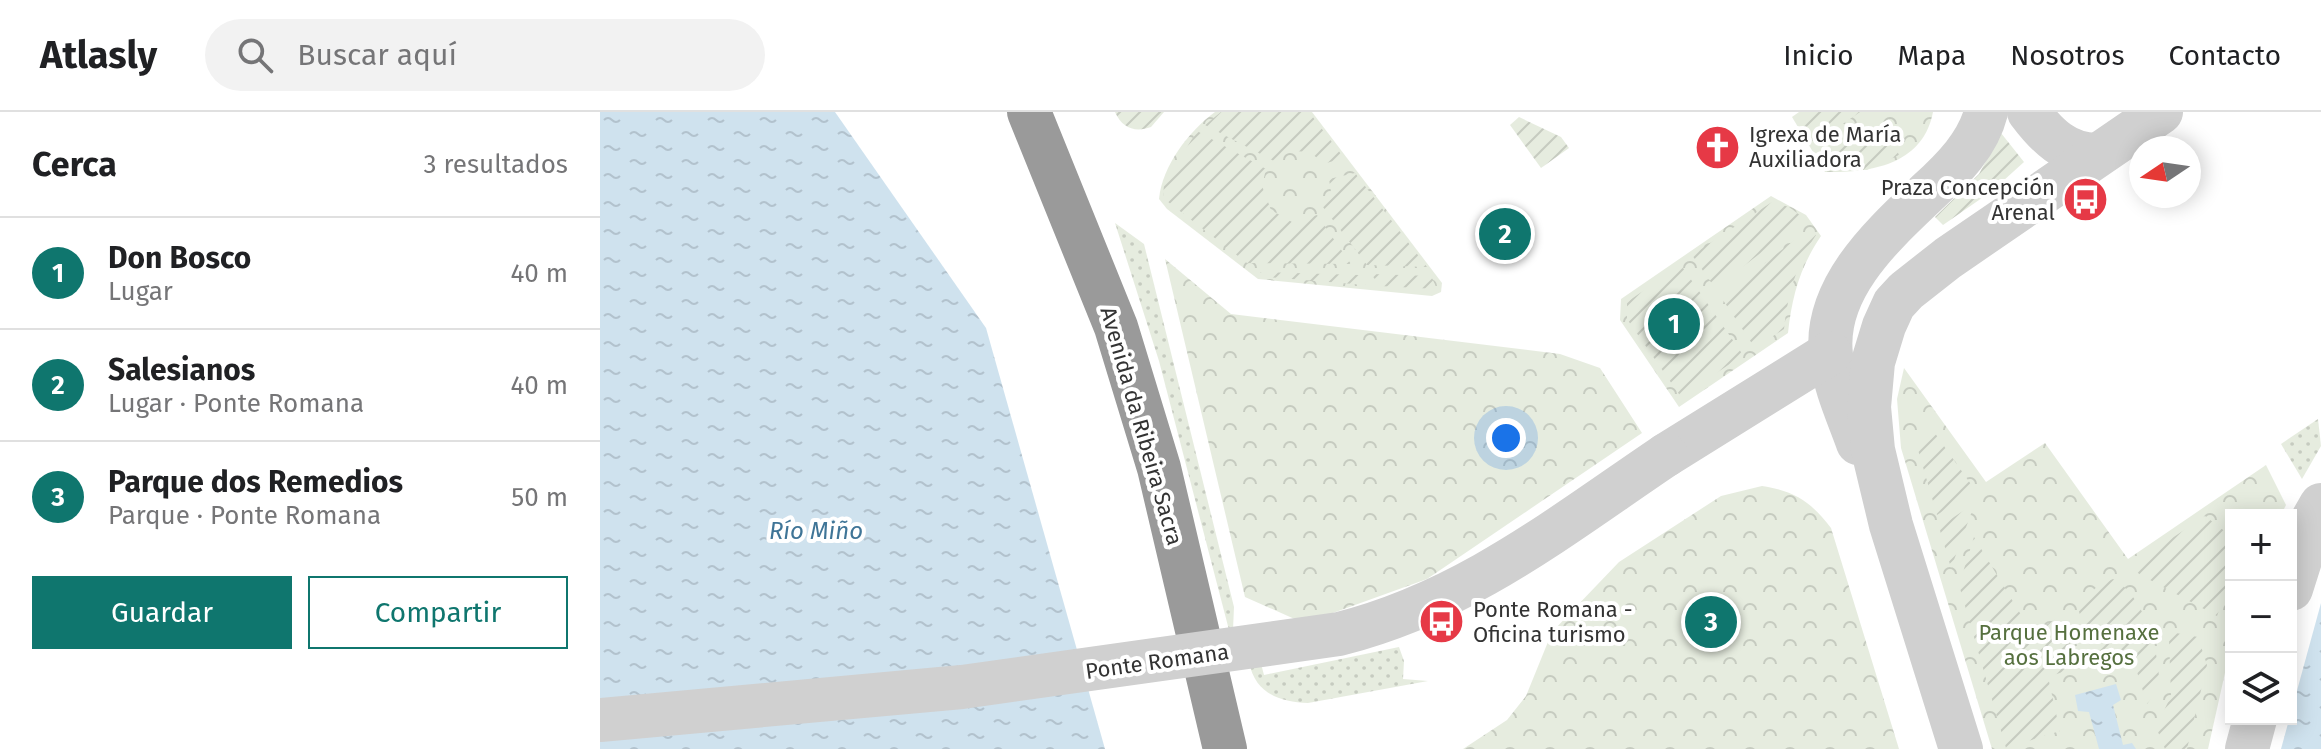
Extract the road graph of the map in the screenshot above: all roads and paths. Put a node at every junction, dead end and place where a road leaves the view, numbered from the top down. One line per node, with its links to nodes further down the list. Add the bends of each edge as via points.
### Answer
1 (1029, 112): 12 (highway, Avenida da Ribeira Sacra, via 1116,327 1159,468)
2 (1986, 112): 6 (street, via 1957,164 1902,216 1846,286)
3 (2029, 112): 5 (street, via 2057,143)
4 (2161, 112): 5 (street)
5 (2096, 155): 8 (street, via 1948,258 1894,304 1873,362 1869,407)
6 (1830, 353): 8 (street, via 1844,407); 10 (street, Ponte Romana, bridge, via 1475,583 1382,624 962,687)
7 (2321, 505): 9 (street)
8 (1891, 525): 13 (street)
9 (2294, 581)
10 (600, 720)
11 (2253, 725): 14 (street)
12 (1225, 749)
13 (1961, 749)
14 (2247, 749)

